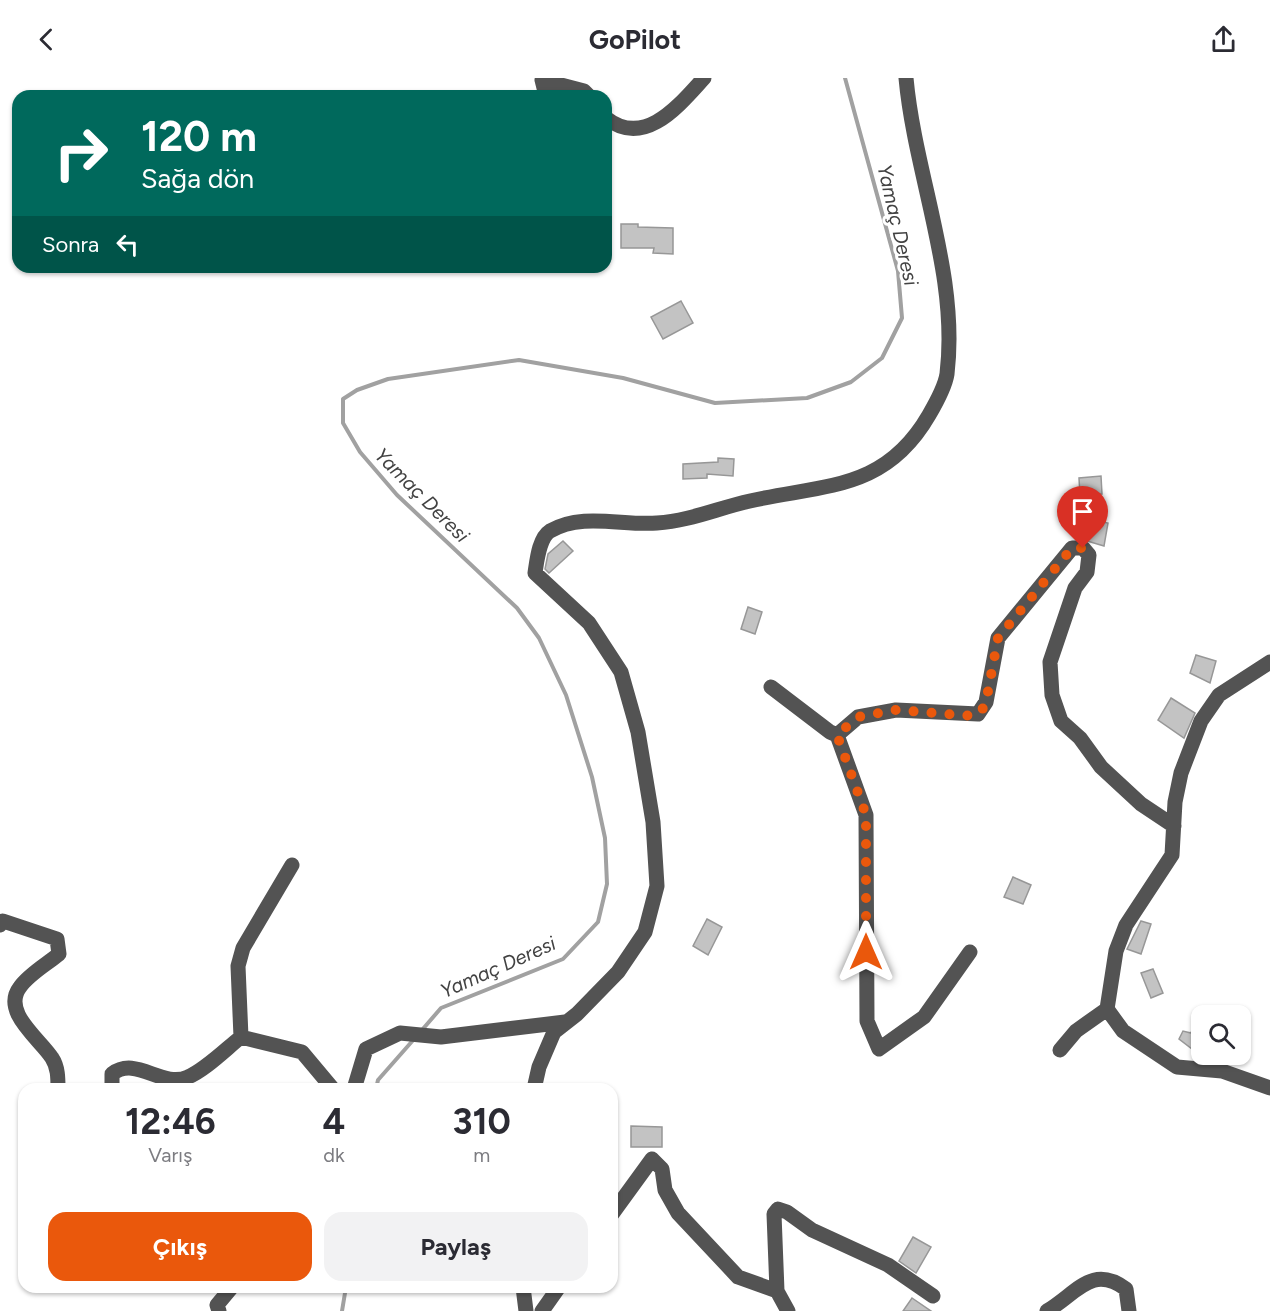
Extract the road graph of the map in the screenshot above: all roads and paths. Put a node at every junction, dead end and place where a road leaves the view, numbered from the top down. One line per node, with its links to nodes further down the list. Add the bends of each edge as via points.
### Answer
1 (704, 78): 5 (street, via 662,121 630,127)
2 (906, 78): 14 (street, via 942,272 949,335 947,376 914,441 885,465 818,491 758,499 656,523 567,524 548,532 539,549 535,573 589,623 621,672 638,732 653,822 657,886 645,932 618,972)
3 (544, 90): 4 (street, via 542,80)
4 (580, 90)
5 (612, 120)
6 (1270, 662): 9 (street, via 1219,695 1201,721 1181,773)
7 (771, 687): 8 (street)
8 (837, 735): 9 (street, via 858,717 896,710 978,714 986,702 998,638 1072,548 1083,548 1089,555 1087,572 1074,588 1050,662 1055,703 1061,721 1080,738 1101,767 1141,804); 12 (street, via 866,815 867,1021 879,1049 924,1017)
9 (1173, 826): 13 (street, via 1172,855 1126,925 1116,951)
10 (292, 865): 15 (street, via 243,948 238,966)
11 (0, 925): 17 (street, via 3,921 57,939 59,954 21,985 15,1006 24,1025 53,1058)
12 (970, 952)
13 (1107, 1009): 16 (street, via 1076,1031); 22 (street, via 1123,1030 1177,1067 1222,1071)
14 (567, 1022): 20 (street, via 441,1037 400,1034 366,1049); 21 (street, via 554,1032)
15 (241, 1037): 18 (street, via 188,1078 166,1079 132,1067 119,1068 112,1074); 19 (street, via 302,1052)
16 (1060, 1050)
17 (58, 1083)
18 (112, 1083)
19 (328, 1083)
20 (356, 1083)
21 (535, 1083)
22 (1270, 1088)
23 (618, 1206): 24 (street, via 652,1159 662,1169 665,1190 678,1213 700,1237 738,1277)
24 (777, 1291): 28 (street, via 774,1214 778,1209 812,1230 888,1265); 32 (street)
25 (226, 1293): 29 (street, via 217,1305)
26 (524, 1293): 30 (street)
27 (555, 1293): 31 (street)
28 (933, 1296)
29 (219, 1311)
30 (526, 1311)
31 (542, 1311)
32 (788, 1311)
33 (1047, 1311): 34 (street, via 1089,1281 1102,1277 1126,1289)
34 (1129, 1311)

